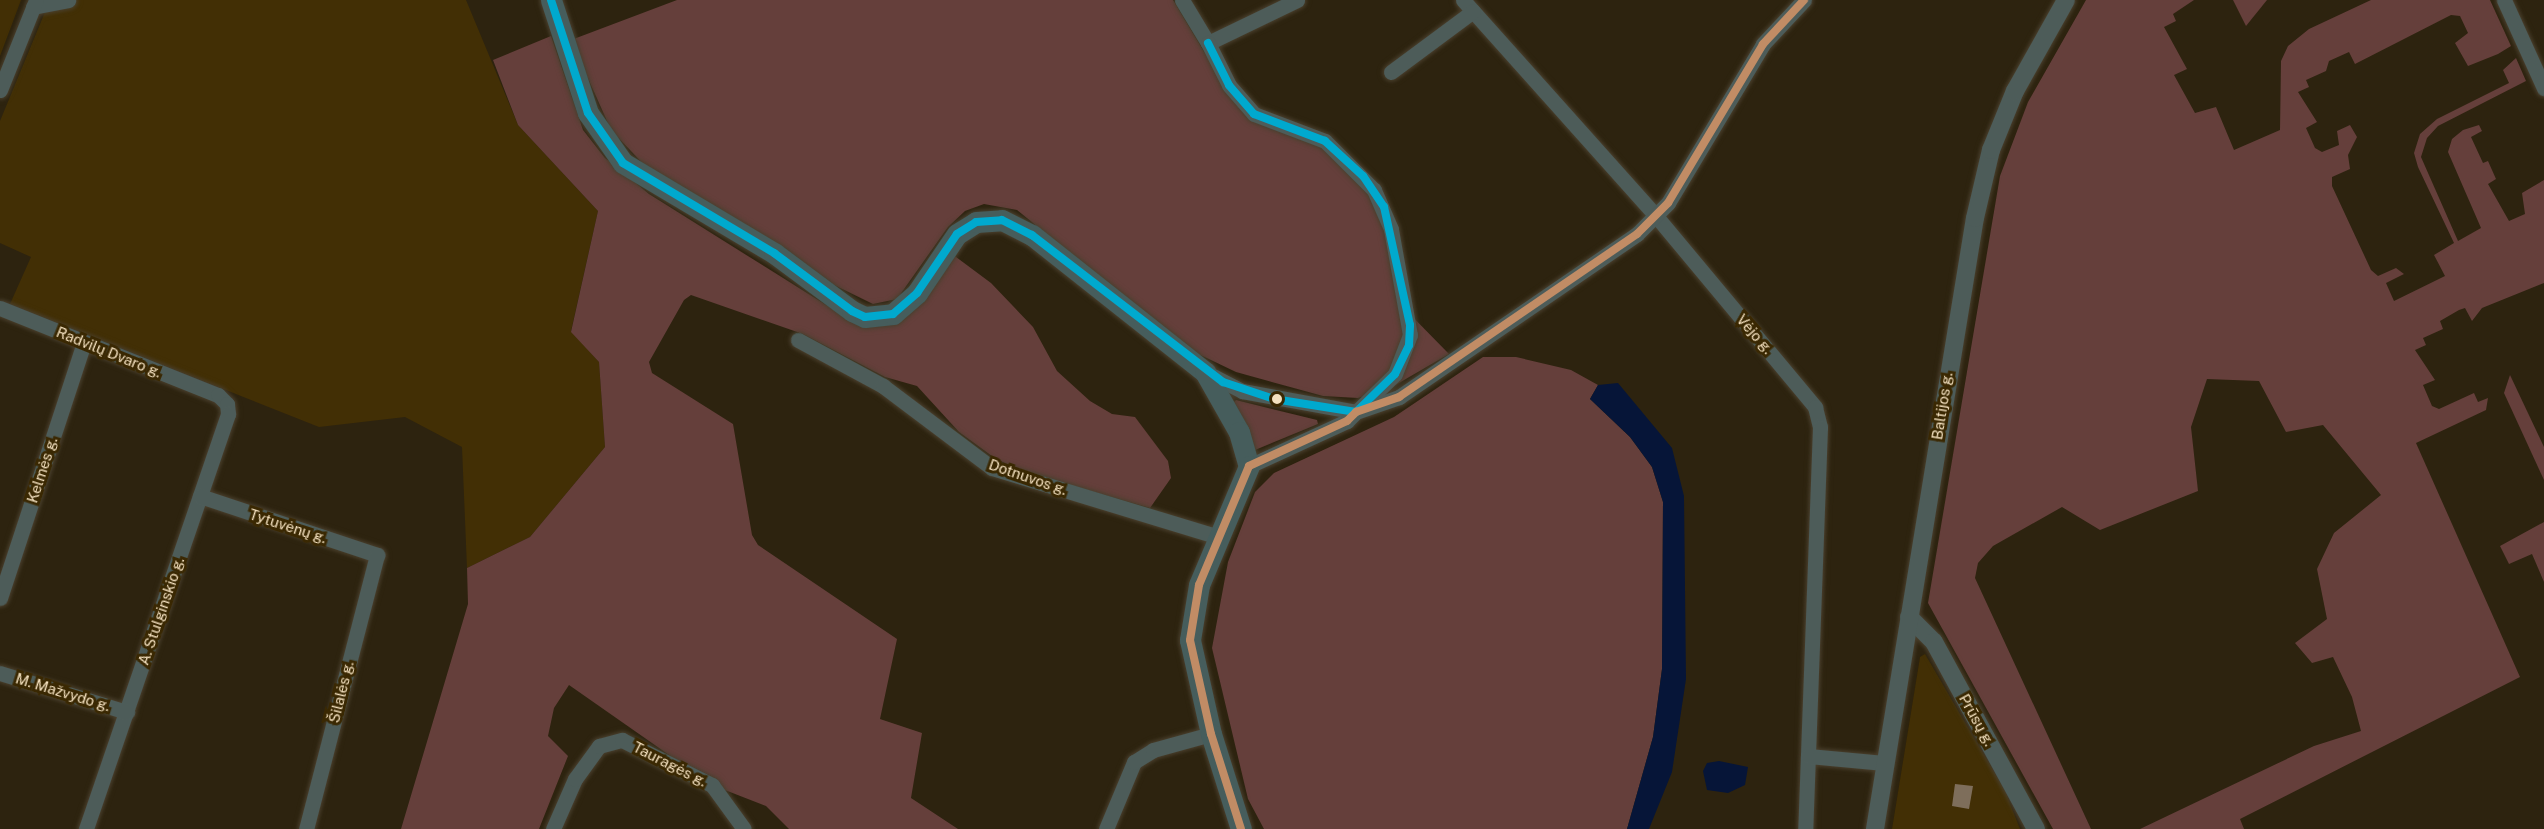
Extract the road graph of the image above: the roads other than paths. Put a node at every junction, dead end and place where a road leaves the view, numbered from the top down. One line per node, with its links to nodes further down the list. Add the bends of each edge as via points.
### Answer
1 (68, 0): 8 (street)
2 (551, 0): 18 (main road, via 588,113 623,163 774,253 852,311 865,316 893,314 917,293 957,234 976,222 1002,220 1032,235)
3 (1182, 0): 10 (street)
4 (1297, 0): 10 (street)
5 (1804, 0): 14 (street, via 1763,44)
6 (2066, 0): 26 (street, Baltijos g., via 2015,91 1989,162 1964,273)
7 (2504, 0): 12 (street)
8 (34, 4): 13 (street)
9 (1468, 5): 11 (street); 14 (street, Vėjo g.)
10 (1208, 43): 20 (street, via 1228,85 1254,114 1324,141 1363,176 1384,207 1410,325 1409,345 1395,374)
11 (1391, 72)
12 (2544, 88)
13 (0, 90)
14 (1656, 216): 20 (street, via 1601,261 1399,398); 30 (street, Vėjo g., via 1815,407 1820,427)
15 (0, 308): 17 (street, Radvilų Dvaro g.)
16 (798, 340): 23 (street, Dotnuvos g., via 883,386 992,468)
17 (84, 342): 19 (street, Radvilų Dvaro g.); 25 (street, Kelmės g.)
18 (1205, 372): 20 (street, via 1242,390); 21 (main road, via 1239,432)
19 (218, 395): 22 (street, A. Stulginskio g., via 227,404 228,414)
20 (1356, 412): 21 (street, via 1347,421)
21 (1249, 465): 23 (main road)
22 (200, 496): 24 (street, Tytuvėnų g.); 28 (street, A. Stulginskio g.)
23 (1216, 536): 29 (main road, via 1199,585 1190,640)
24 (377, 555): 33 (street, Šilalės g.)
25 (0, 598)
26 (1909, 617): 31 (street, Baltijos g.); 40 (street, Prūsų g., via 1934,642)
27 (0, 673): 28 (street, M. Mažvydo g.)
28 (127, 712): 32 (street, A. Stulginskio g.)
29 (1211, 734): 36 (street, via 1154,750 1134,762); 37 (main road)
30 (1808, 756): 31 (street); 38 (street, Vėjo g.)
31 (1885, 763): 39 (street, Baltijos g.)
32 (86, 829)
33 (306, 829)
34 (553, 829): 35 (street, Tauragės g., via 575,779 599,746 622,740 712,785)
35 (744, 829)
36 (1106, 829)
37 (1240, 829)
38 (1805, 829)
39 (1875, 829)
40 (2036, 829)

